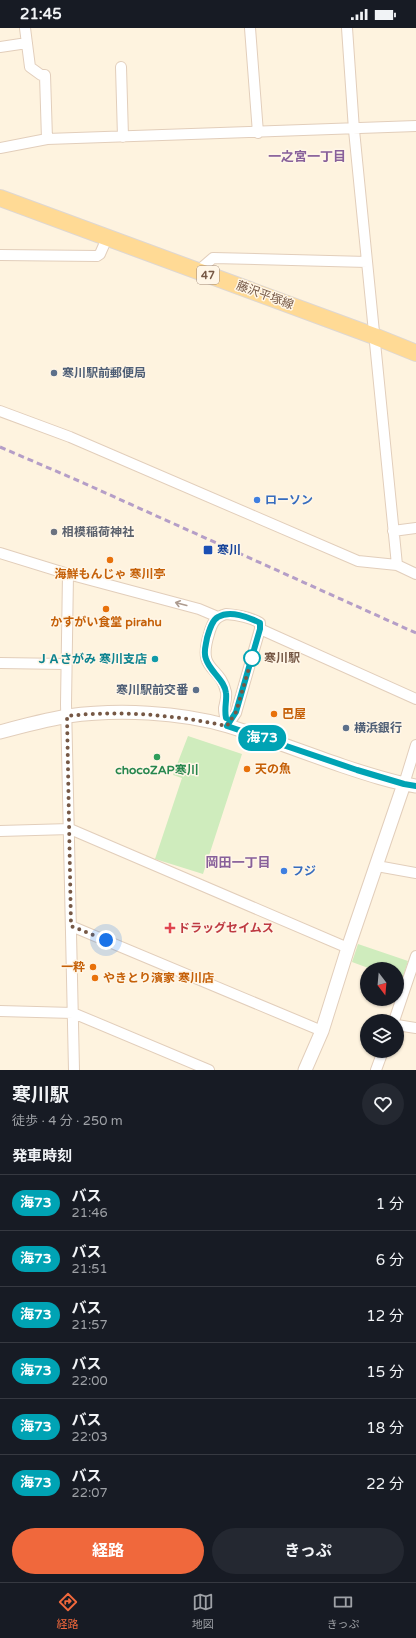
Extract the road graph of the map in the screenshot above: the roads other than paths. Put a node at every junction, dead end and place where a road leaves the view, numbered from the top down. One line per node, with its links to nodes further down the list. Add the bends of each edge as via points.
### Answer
1 (25, 28): 4 (street)
2 (250, 28): 9 (street)
3 (347, 28): 8 (street)
4 (27, 43): 5 (street); 11 (street, via 30,67 45,75)
5 (0, 47)
6 (121, 67): 10 (street)
7 (416, 126): 8 (street)
8 (354, 130): 9 (street); 16 (street)
9 (258, 133): 10 (street)
10 (123, 137): 11 (street)
11 (47, 139): 12 (street)
12 (0, 148)
13 (0, 198): 14 (main road, 藤沢平塚線 / 47)
14 (107, 238): 15 (street, via 97,256); 17 (main road, 藤沢平塚線 / 47)
15 (0, 255)
16 (367, 262): 17 (street, via 213,258); 18 (street)
17 (198, 271): 18 (main road, 藤沢平塚線 / 47)
18 (374, 336): 19 (main road, 藤沢平塚線 / 47); 22 (street)
19 (416, 353)
20 (0, 412): 24 (street, via 78,440 358,561)
21 (416, 528): 22 (street)
22 (393, 531): 24 (street)
23 (0, 553): 25 (street)
24 (397, 565): 26 (street)
25 (68, 574): 27 (street, one-way to 25, via 199,609); 30 (street)
26 (416, 574)
27 (218, 617): 28 (street, via 226,614 254,620 260,623); 33 (street, via 210,630 204,654 226,693 224,709)
28 (260, 629): 31 (street); 33 (street, via 236,712)
29 (0, 663): 30 (street)
30 (66, 664): 32 (street)
31 (416, 699)
32 (67, 716): 33 (street, via 120,713 170,715); 34 (street); 37 (street)
33 (227, 726): 36 (street)
34 (0, 732)
35 (416, 745): 36 (street)
36 (410, 785): 39 (street)
37 (70, 829): 38 (street); 41 (street); 42 (street)
38 (0, 831)
39 (377, 866): 40 (street); 42 (street)
40 (416, 873)
41 (71, 926): 45 (street); 49 (street)
42 (348, 948): 49 (street)
43 (416, 956): 46 (street)
44 (0, 1011): 45 (street)
45 (73, 1013): 51 (street); 52 (street)
46 (396, 1014)
47 (404, 1025): 48 (street)
48 (416, 1028)
49 (322, 1032): 55 (street)
50 (380, 1058): 56 (street)
51 (186, 1060): 53 (street); 54 (street)
52 (74, 1070)
53 (182, 1070)
54 (209, 1070)
55 (306, 1070)
56 (376, 1070)

